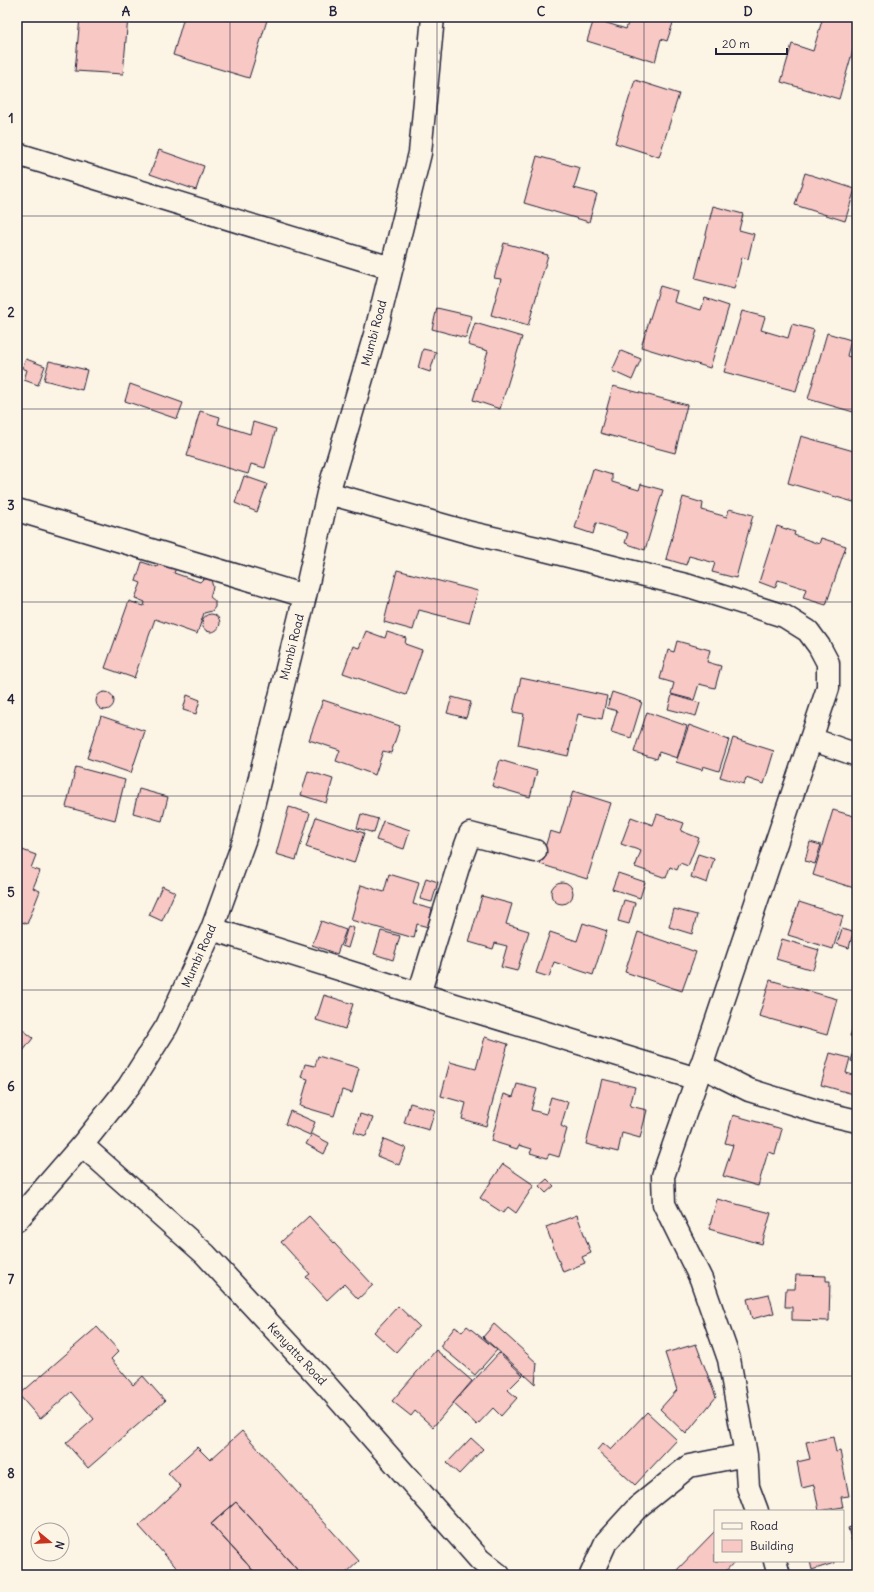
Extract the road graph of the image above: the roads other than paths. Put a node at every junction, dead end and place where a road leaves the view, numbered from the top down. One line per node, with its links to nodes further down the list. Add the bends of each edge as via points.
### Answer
1 (433, 17): 3 (street, Mumbi Road, via 420,153)
2 (17, 154): 3 (street)
3 (391, 268): 4 (street, Mumbi Road, via 376,330)
4 (328, 493): 6 (street, Mumbi Road); 7 (street, via 471,533 689,586 784,616 808,631 828,664 828,688)
5 (17, 510): 6 (street)
6 (305, 596): 10 (street, Mumbi Road, via 245,838)
7 (811, 739): 8 (street); 12 (street)
8 (857, 755)
9 (535, 851): 11 (street, via 470,834)
10 (212, 929): 11 (street); 14 (street, Mumbi Road, via 167,1026 129,1086)
11 (420, 994): 12 (street)
12 (699, 1073): 13 (street); 16 (street, via 663,1176 664,1204 701,1279 729,1359)
13 (857, 1121)
14 (82, 1145): 15 (street, Mumbi Road); 19 (street, Kenyatta Road, via 205,1254 327,1386 480,1560)
15 (17, 1220)
16 (746, 1455): 17 (street, via 748,1487); 20 (street, via 689,1466 638,1507 606,1542)
17 (757, 1510)
18 (775, 1562): 21 (street)
19 (498, 1575)
20 (591, 1575)
21 (779, 1575)

